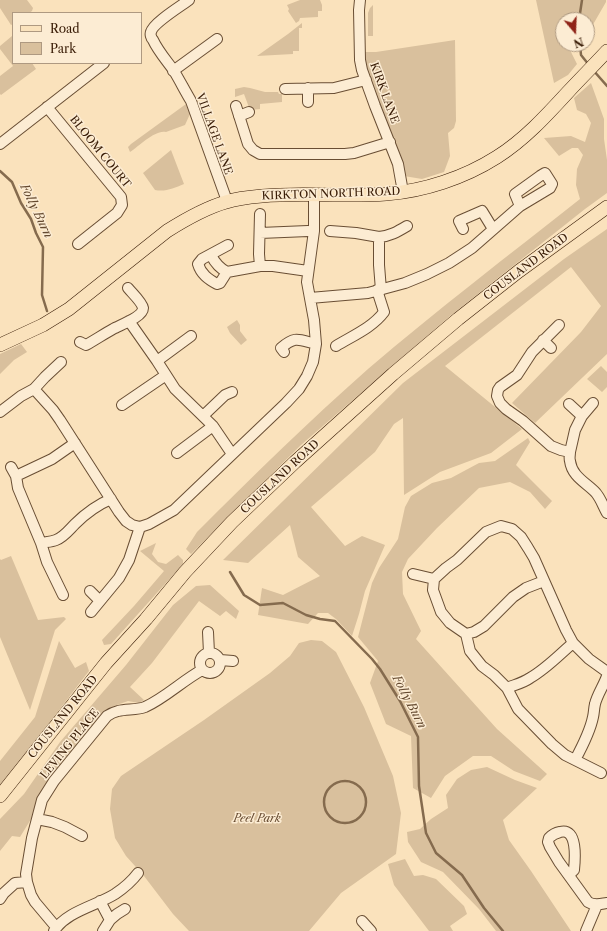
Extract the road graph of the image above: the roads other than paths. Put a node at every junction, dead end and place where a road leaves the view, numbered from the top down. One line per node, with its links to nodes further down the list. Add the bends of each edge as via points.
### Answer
1 (189, 0): 3 (street, via 160,20)
2 (360, 0): 8 (street, KIRK LANE, via 360,60)
3 (146, 36): 7 (street, VILLAGE LANE)
4 (217, 39): 7 (street)
5 (603, 55): 16 (main road, KIRKTON NORTH ROAD, via 530,131 496,158 447,181)
6 (93, 66): 12 (street)
7 (174, 71): 18 (street, VILLAGE LANE, via 194,108)
8 (366, 80): 9 (street, via 334,88); 15 (street, KIRK LANE)
9 (308, 88): 10 (street); 11 (street)
10 (285, 89)
11 (308, 102)
12 (48, 107): 14 (street); 29 (street, BLOOM COURT, via 122,197 122,205 117,213)
13 (249, 112): 15 (street, via 237,111 248,144 260,154 345,154)
14 (1, 141)
15 (390, 142): 16 (street, KIRK LANE, via 398,164)
16 (403, 192): 17 (main road, KIRKTON NORTH ROAD)
17 (314, 194): 18 (main road, KIRKTON NORTH ROAD, via 281,194); 33 (street, via 314,231)
18 (227, 201): 44 (main road, KIRKTON NORTH ROAD, via 198,213 167,231 69,309 43,325)
19 (520, 206): 24 (street)
20 (607, 207): 90 (main road, COUSLAND ROAD, via 519,271 393,374 232,522 106,663)
21 (260, 214): 25 (street)
22 (407, 226): 28 (street, via 394,234)
23 (463, 229): 24 (street, via 459,221 479,207)
24 (494, 229): 36 (street, via 449,263 405,283)
25 (260, 232): 26 (street); 32 (street)
26 (308, 232)
27 (330, 232): 28 (street)
28 (379, 237): 36 (street)
29 (78, 244)
30 (228, 245): 31 (street)
31 (211, 254): 34 (street, via 217,265); 34 (street, via 198,264 205,276 217,284)
32 (260, 266): 33 (street); 34 (street)
33 (308, 271): 37 (street)
34 (227, 272)
35 (128, 288): 38 (street, via 139,296 143,306 142,311)
36 (379, 290): 37 (street); 45 (street, via 384,312 362,331)
37 (310, 298): 43 (street)
38 (129, 321): 42 (street, via 86,345); 48 (street)
39 (559, 326): 41 (street)
40 (191, 336): 48 (street)
41 (543, 340): 47 (street); 61 (street, via 517,375 500,387 498,400 551,446)
42 (80, 342)
43 (316, 344): 46 (street, via 295,339); 63 (street, via 313,362 299,389)
44 (0, 345)
45 (336, 346)
46 (281, 348)
47 (551, 348)
48 (157, 360): 50 (street)
49 (61, 362): 51 (street)
50 (166, 375): 55 (street); 57 (street, via 175,389)
51 (34, 389): 56 (street, via 20,396); 60 (street, via 53,410)
52 (232, 392): 57 (street, via 225,395)
53 (593, 403): 58 (street)
54 (569, 404): 58 (street)
55 (122, 405)
56 (0, 412)
57 (203, 416): 59 (street)
58 (582, 416): 61 (street, via 575,430)
59 (213, 426): 62 (street); 63 (street)
60 (75, 443): 65 (street); 66 (street)
61 (570, 452): 67 (street, via 573,472)
62 (177, 453)
63 (232, 454): 69 (street, via 174,510)
64 (11, 467): 65 (street)
65 (16, 476): 70 (street, via 18,488)
66 (111, 499): 69 (street, via 126,521); 70 (street, via 85,515 64,536)
67 (604, 499): 68 (street)
68 (607, 513)
69 (140, 527): 76 (street, via 119,578)
70 (40, 543): 75 (street)
71 (413, 574): 72 (street)
72 (434, 579): 73 (street, via 486,532 501,526 512,529 521,537); 79 (street, via 433,590 441,612 450,623)
73 (544, 581): 79 (street, via 526,588 484,626); 80 (street)
74 (90, 591): 76 (street)
75 (63, 595)
76 (100, 600): 77 (street)
77 (91, 612)
78 (208, 632): 81 (street)
79 (466, 634): 87 (street, via 474,656)
80 (574, 643): 85 (street); 87 (street, via 539,672)
81 (209, 653): 82 (street, via 216,654); 84 (street, via 203,655 200,660)
82 (220, 660): 83 (street); 84 (street, LEVING PLACE, via 220,667 215,672 208,673)
83 (233, 661)
84 (202, 670): 91 (street, LEVING PLACE, via 144,707 116,711 107,716 54,781 42,800)
85 (607, 672)
86 (607, 676): 88 (street, via 595,705 594,716)
87 (506, 688): 88 (street, via 518,709 534,726 552,744)
88 (574, 760): 89 (street)
89 (601, 773)
90 (0, 796)
91 (37, 818): 92 (street, via 65,827); 95 (street, LEVING PLACE, via 28,856)
92 (82, 836)
93 (138, 873): 97 (street, via 114,894)
94 (569, 875): 99 (street, via 588,902)
95 (27, 882): 96 (street, via 15,883); 103 (street, LEVING PLACE, via 31,895)
96 (0, 899)
97 (100, 902): 101 (street); 103 (street, via 68,918)
98 (607, 903): 99 (street)
99 (596, 905): 106 (street)
100 (125, 909): 101 (street)
101 (110, 920): 104 (street)
102 (362, 921): 105 (street)
103 (55, 929)
104 (103, 931)
105 (371, 931)
106 (586, 931)

